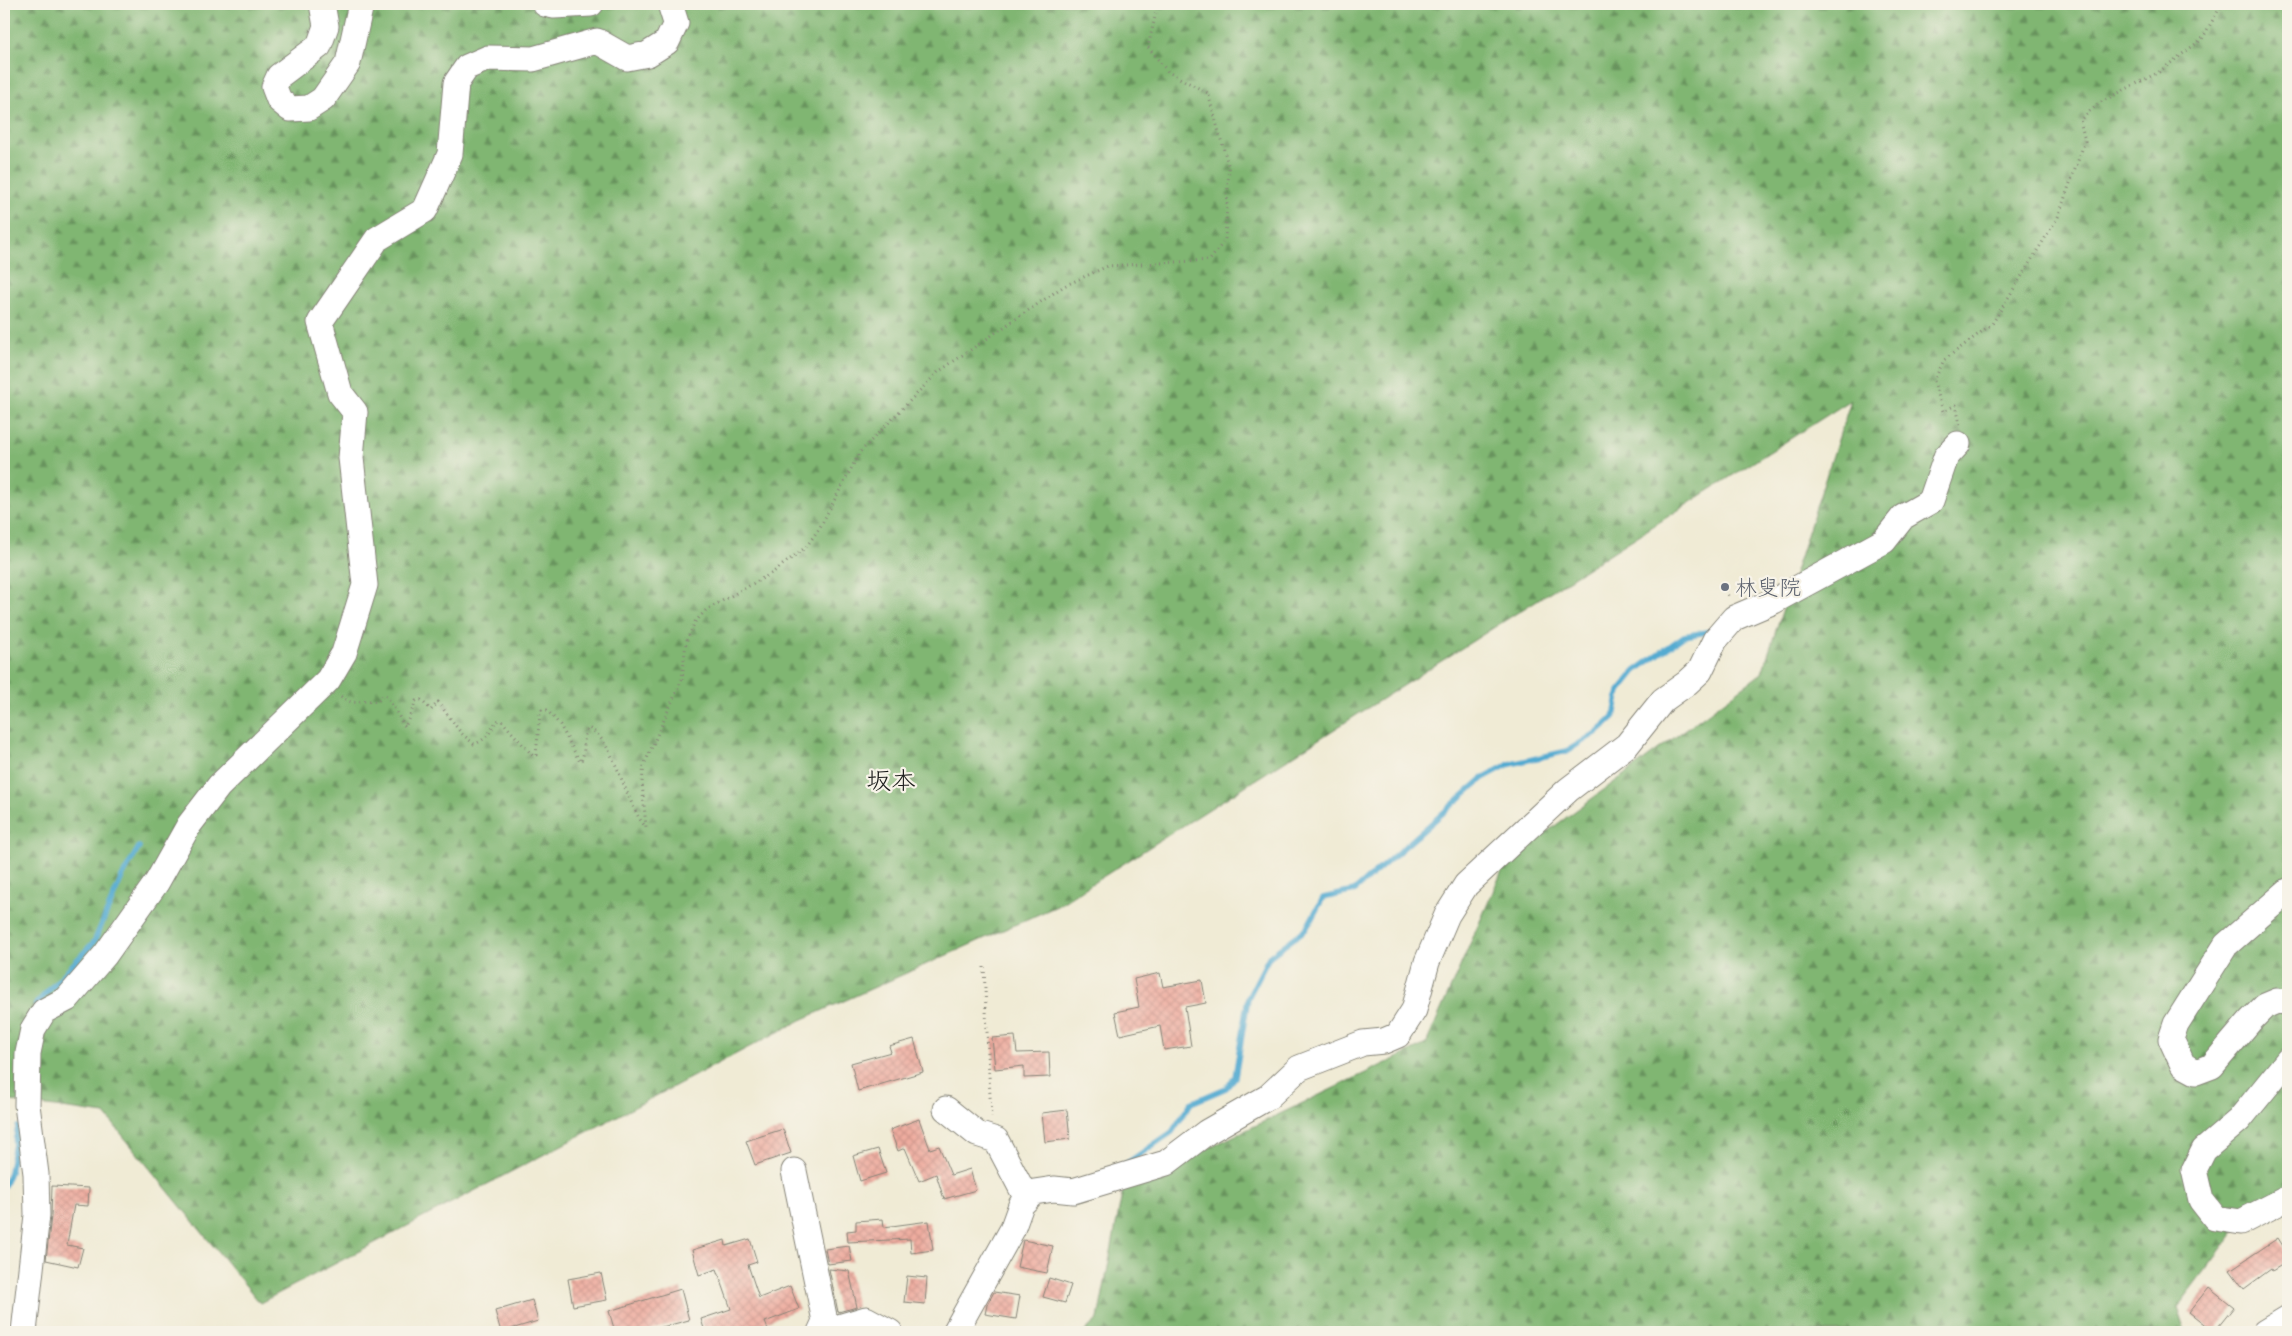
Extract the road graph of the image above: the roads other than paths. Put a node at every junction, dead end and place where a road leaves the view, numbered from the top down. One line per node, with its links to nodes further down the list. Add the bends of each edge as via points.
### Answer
1 (322, 4): 2 (street, via 326,26 319,46 279,76 274,87 279,100 290,109 309,108 323,99 348,63)
2 (361, 4)
3 (544, 4): 4 (street)
4 (591, 4)
5 (670, 4): 15 (street, via 676,23 667,42 648,54 627,58 597,42 533,59 488,58 467,67 456,83 450,154 425,210 377,239 320,322 340,393 355,412 352,458 365,585 344,653 328,680 219,786 106,955 66,999 44,1011 34,1029 28,1054 27,1105 36,1174 37,1215)
6 (1958, 444): 13 (street, via 1946,457 1931,501 1904,517 1884,540 1774,601 1734,618 1719,635 1700,671 1663,700 1627,744 1568,790 1466,885 1447,915 1427,962 1414,1010 1398,1035 1384,1041 1363,1043 1298,1068 1268,1097 1214,1127 1166,1163 1073,1191 1034,1192)
7 (2288, 891): 8 (street, via 2226,945 2176,1024 2171,1039 2183,1065 2196,1072 2212,1066 2265,1006 2276,1001)
8 (2288, 1002)
9 (2288, 1060): 12 (street, via 2239,1120 2204,1150 2194,1170 2201,1200 2215,1218 2241,1222)
10 (946, 1109): 13 (street, via 977,1134 996,1140)
11 (794, 1171): 16 (street, via 825,1321)
12 (2288, 1198)
13 (1027, 1200): 18 (street, via 1021,1205 1012,1230)
14 (2288, 1318): 19 (street)
15 (24, 1332)
16 (821, 1332): 17 (street, via 866,1319)
17 (890, 1332)
18 (955, 1332)
19 (2265, 1332)

